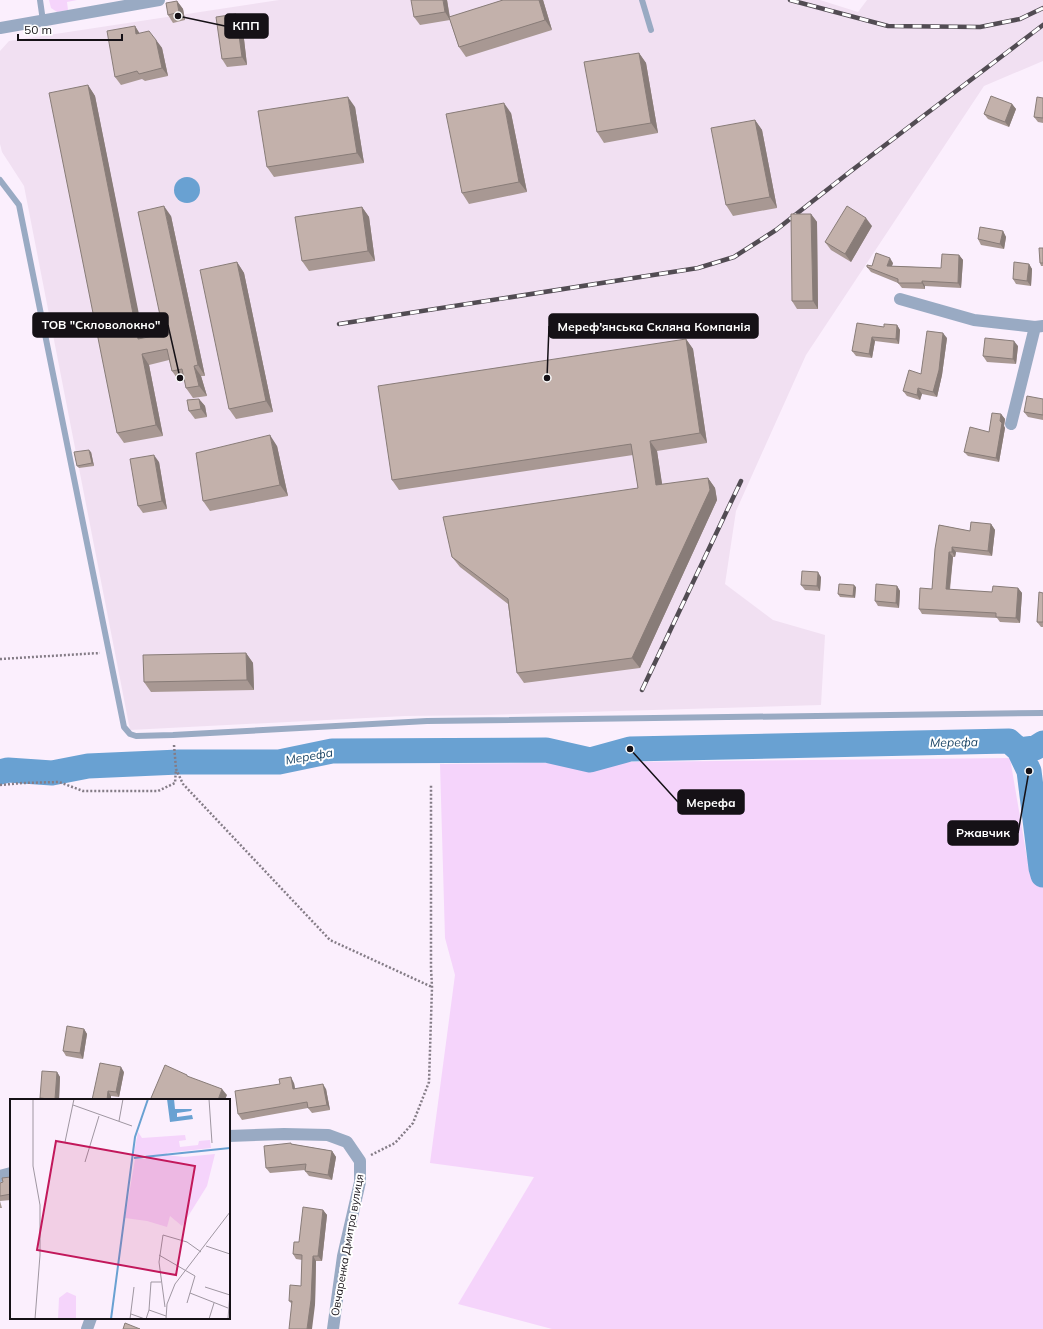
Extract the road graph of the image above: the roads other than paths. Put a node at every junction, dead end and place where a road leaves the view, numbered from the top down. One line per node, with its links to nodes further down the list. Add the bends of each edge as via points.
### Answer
1 (40, 0): 5 (lane)
2 (159, 0): 4 (street)
3 (642, 0): 7 (lane)
4 (144, 1): 5 (street)
5 (43, 20): 6 (street)
6 (0, 28)
7 (651, 30)
8 (0, 180): 12 (lane, via 19,205 108,652 124,727 130,734 136,736 427,721)
9 (900, 299): 10 (street, via 974,320)
10 (1039, 327): 11 (street)
11 (1011, 424)
12 (1043, 713)
13 (230, 1136): 18 (street, Овчаренка Дмитра вулиця, via 328,1135 347,1142 360,1160 360,1182 343,1256)
14 (10, 1173): 15 (street)
15 (0, 1176)
16 (91, 1319): 17 (street)
17 (87, 1329)
18 (334, 1329)

